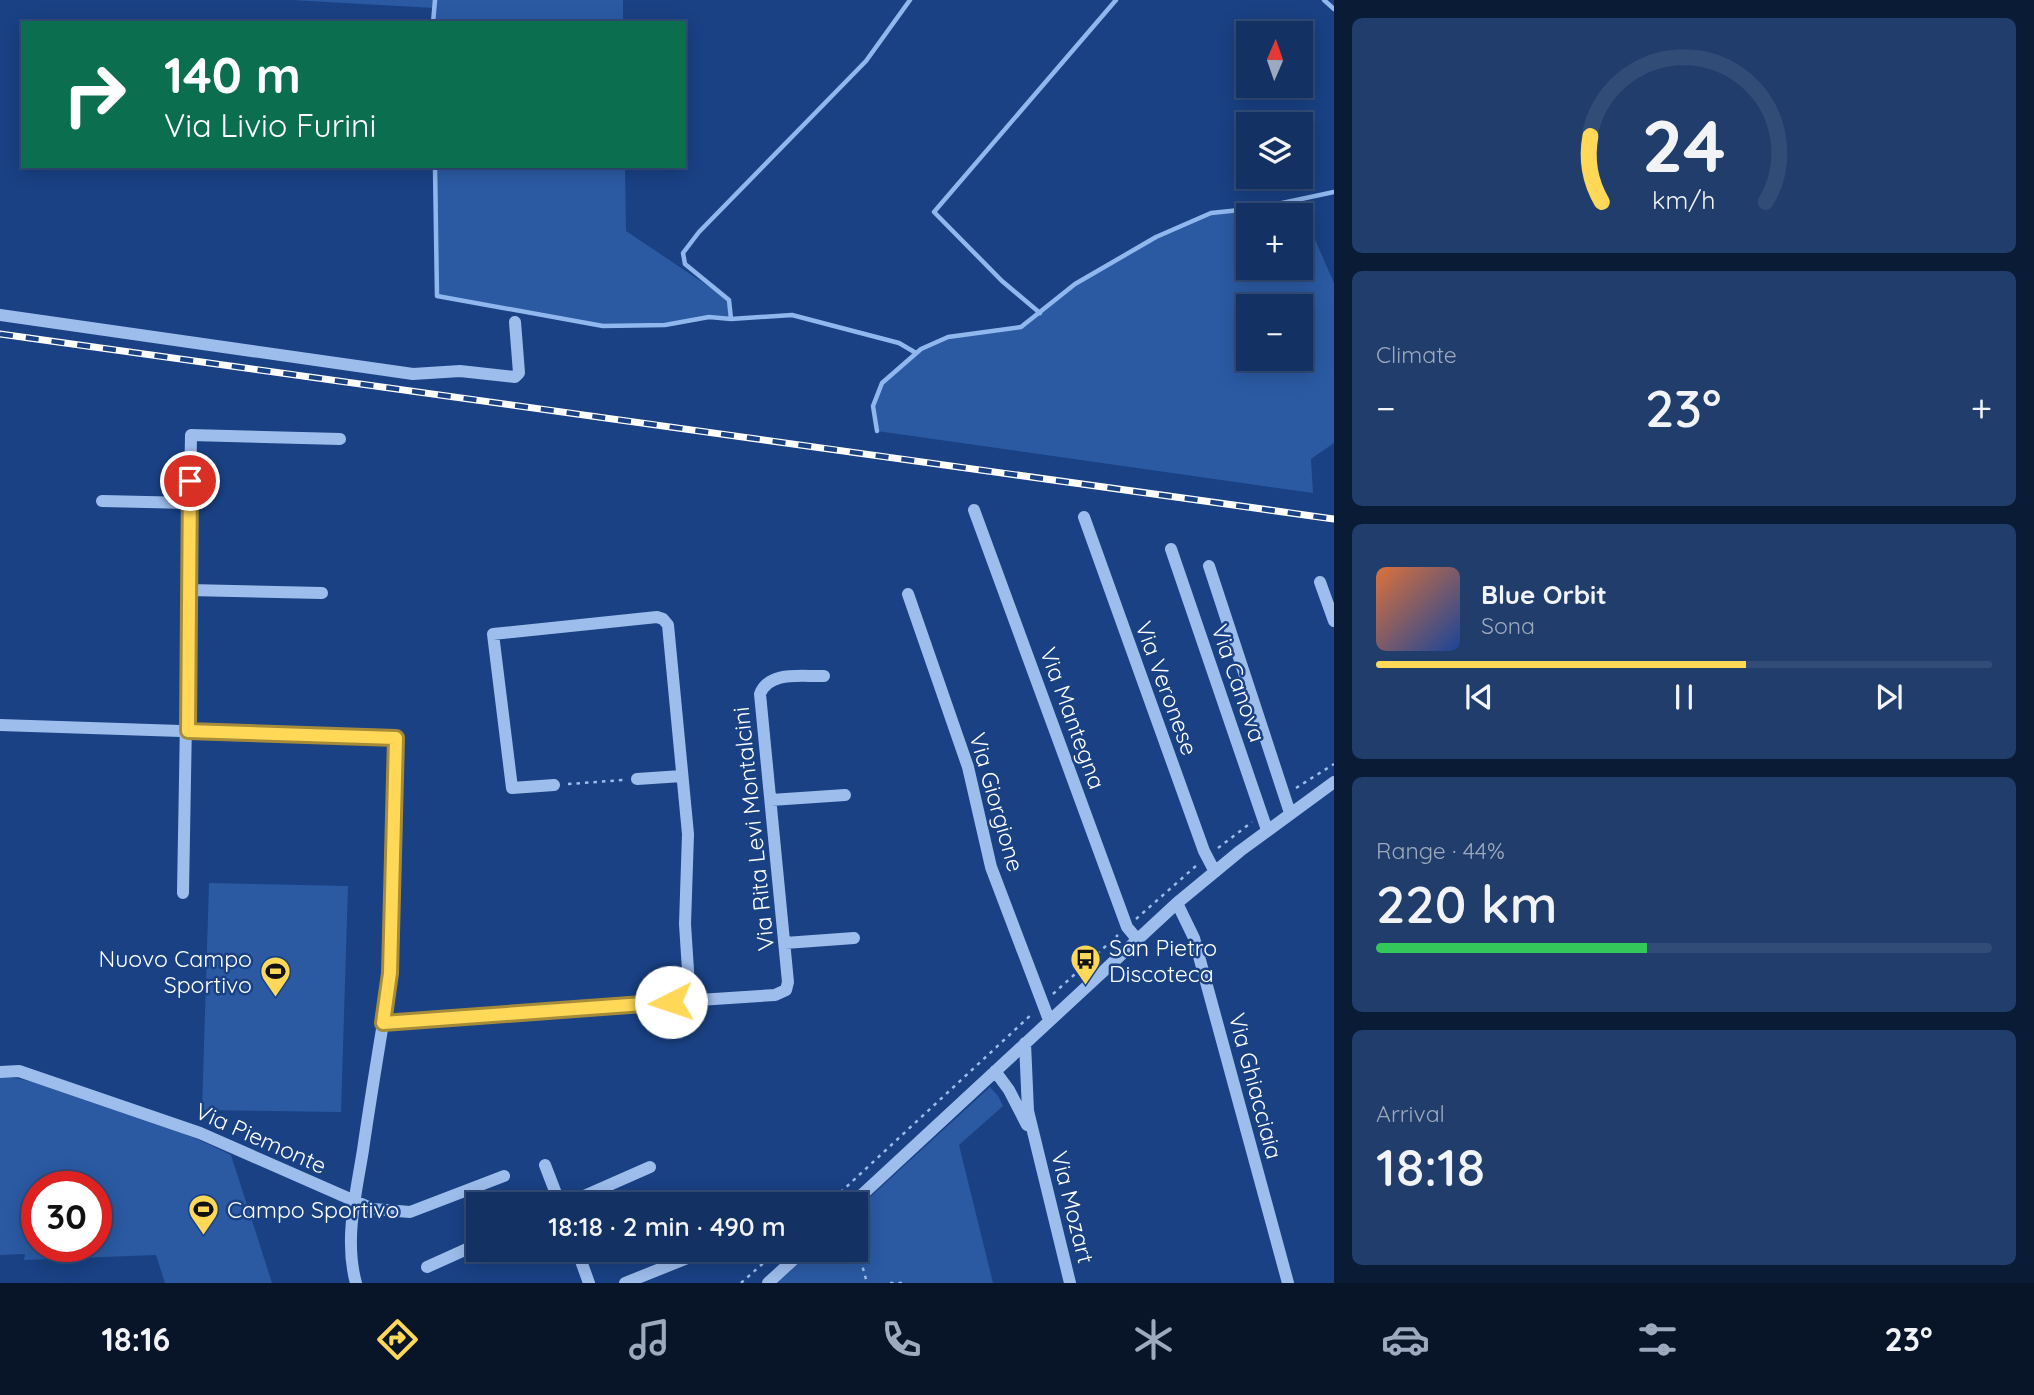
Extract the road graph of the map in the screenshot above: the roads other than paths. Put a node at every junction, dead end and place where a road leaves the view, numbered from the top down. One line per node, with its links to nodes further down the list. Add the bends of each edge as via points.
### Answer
1 (0, 315): 2 (street, via 413,374 460,371 515,377 519,373)
2 (515, 322)
3 (340, 439): 5 (street, via 191,435)
4 (102, 500): 5 (street)
5 (190, 503): 11 (street)
6 (974, 510): 30 (street, Via Mantegna, via 1127,927)
7 (1084, 517): 26 (street, Via Veronese)
8 (1171, 550): 25 (street, Via Canova)
9 (1209, 566): 24 (street)
10 (1320, 582): 14 (street)
11 (189, 590): 12 (street); 17 (street)
12 (322, 593)
13 (908, 594): 33 (street, Via Giorgione, via 968,767 991,867)
14 (1334, 621)
15 (824, 676): 23 (street, Via Rita Levi Montalcini, via 777,677 760,694)
16 (0, 725): 17 (street)
17 (188, 731): 27 (street); 34 (street, via 396,738 390,973)
18 (682, 776): 19 (street); 21 (street, via 663,619 493,634 512,788); 32 (street, via 688,834 685,924 689,986)
19 (637, 779)
20 (1334, 782): 24 (street)
21 (554, 785)
22 (845, 795): 23 (street)
23 (771, 800): 31 (street, Via Rita Levi Montalcini)
24 (1290, 813): 25 (street)
25 (1267, 830): 26 (street)
26 (1215, 872): 28 (street)
27 (183, 893)
28 (1177, 903): 30 (street); 56 (street, Via Ghiacciaia, via 1194,938)
29 (854, 938): 31 (street)
30 (1137, 939): 33 (street)
31 (785, 943): 32 (street, Via Rita Levi Montalcini, via 788,982 780,994 699,1000)
32 (685, 996): 34 (street, via 671,1002)
33 (1049, 1020): 35 (street)
34 (383, 1023): 45 (street)
35 (1025, 1043): 36 (street); 38 (street, Via Mozart)
36 (995, 1071): 38 (street, Via Mozart); 44 (street)
37 (0, 1072): 45 (street, Via Piemonte, via 19,1071 48,1079 200,1133)
38 (1035, 1141): 55 (street, Via Mozart)
39 (545, 1165): 42 (street)
40 (650, 1167): 43 (street)
41 (504, 1176): 45 (street, Via Piemonte, via 410,1212 373,1209)
42 (555, 1192)
43 (593, 1192)
44 (865, 1192)
45 (354, 1202): 51 (street, via 351,1251)
46 (466, 1249): 50 (street)
47 (581, 1262): 52 (street)
48 (678, 1262): 53 (street)
49 (791, 1262): 54 (street)
50 (427, 1267)
51 (356, 1283)
52 (589, 1283)
53 (625, 1283)
54 (768, 1283)
55 (1070, 1283)
56 (1288, 1283)

